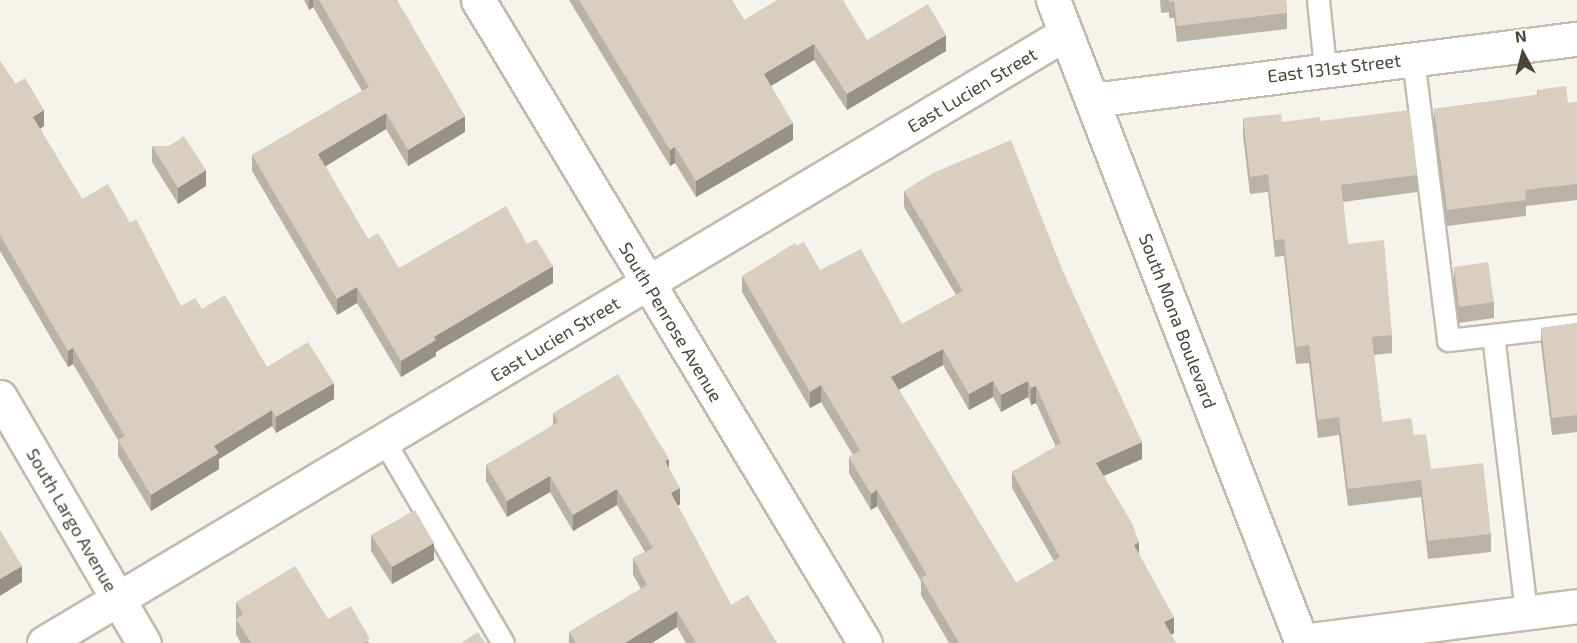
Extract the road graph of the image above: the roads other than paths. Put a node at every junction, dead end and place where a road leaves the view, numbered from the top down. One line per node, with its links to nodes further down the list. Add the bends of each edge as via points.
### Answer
1 (478, 0): 9 (street, South Penrose Avenue)
2 (1053, 0): 4 (street, South Mona Boulevard)
3 (1318, 0): 7 (lane)
4 (1066, 33): 8 (street, South Mona Boulevard); 9 (street, East Lucien Street)
5 (1577, 39): 6 (street, East 131st Street)
6 (1413, 58): 7 (street, East 131st Street); 11 (lane, via 1448,340)
7 (1325, 68): 8 (street, East 131st Street)
8 (1092, 100): 17 (street, South Mona Boulevard)
9 (648, 284): 13 (street, East Lucien Street); 21 (street, South Penrose Avenue)
10 (1577, 325): 11 (lane)
11 (1492, 335): 16 (lane)
12 (0, 397): 14 (street, South Largo Avenue)
13 (384, 441): 14 (street, East Lucien Street); 20 (lane)
14 (119, 599): 18 (street, East Lucien Street); 19 (street, South Largo Avenue)
15 (1577, 606): 16 (street)
16 (1526, 612): 17 (street)
17 (1302, 642)
18 (44, 643)
19 (144, 643)
20 (503, 643)
21 (865, 643)

